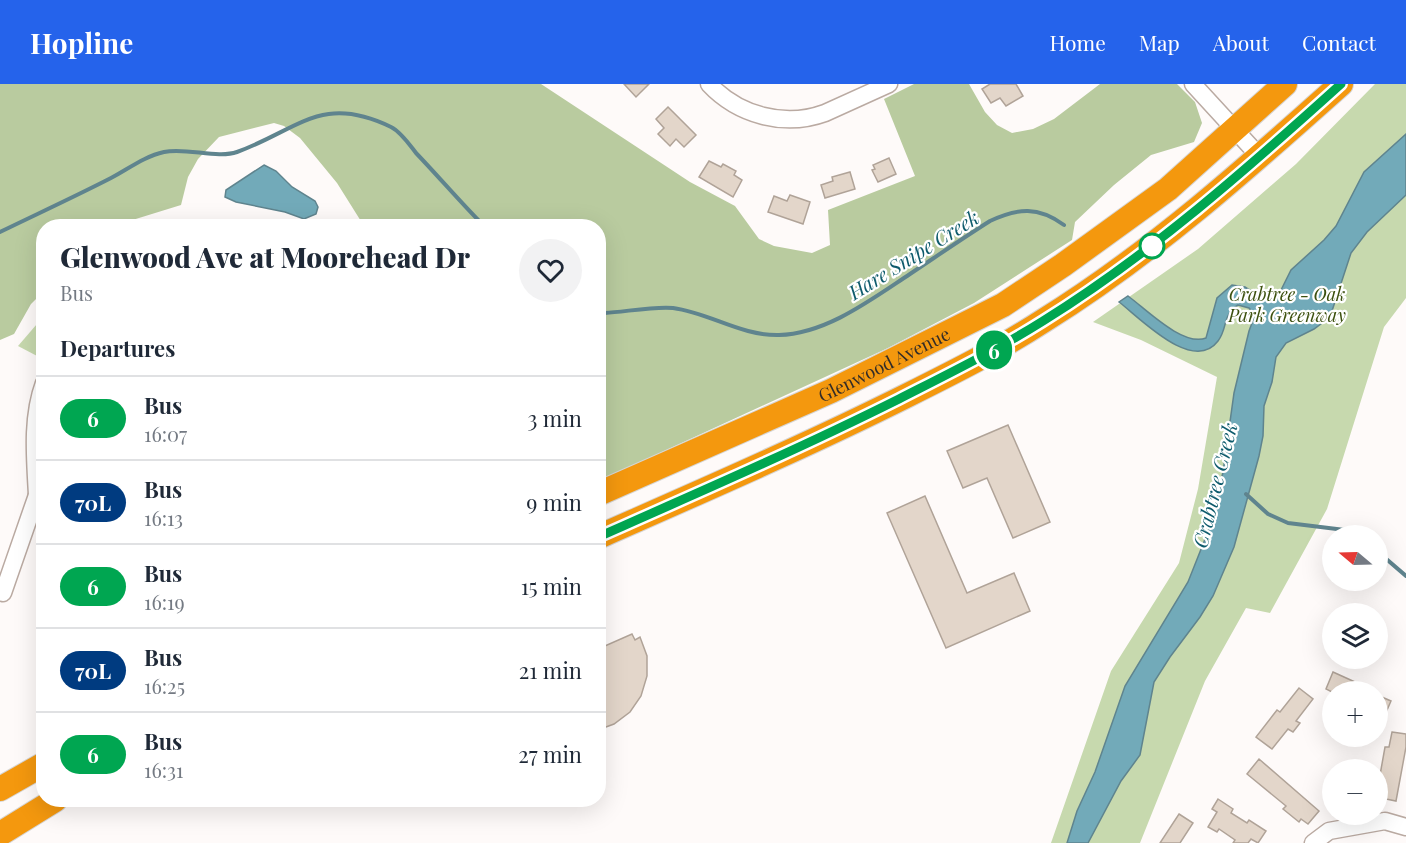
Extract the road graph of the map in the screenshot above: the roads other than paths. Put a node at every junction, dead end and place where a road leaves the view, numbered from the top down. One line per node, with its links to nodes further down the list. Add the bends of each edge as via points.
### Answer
1 (709, 84): 2 (street, via 745,110 798,119 825,113)
2 (889, 84)
3 (1193, 84): 6 (street)
4 (1285, 84): 6 (highway, Glenwood Avenue)
5 (1341, 84): 7 (highway, Glenwood Avenue)
6 (1234, 130): 7 (street); 8 (highway, Glenwood Avenue, via 1168,189 1003,305 831,391)
7 (1260, 157): 10 (highway, Glenwood Avenue, via 1134,260 976,360 827,435)
8 (606, 490)
9 (36, 506): 11 (street)
10 (606, 532)
11 (3, 593)
12 (36, 769): 13 (highway)
13 (0, 789)
14 (44, 807): 16 (highway)
15 (1406, 827): 17 (street, via 1385,821 1329,831)
16 (0, 834)
17 (1313, 843)

